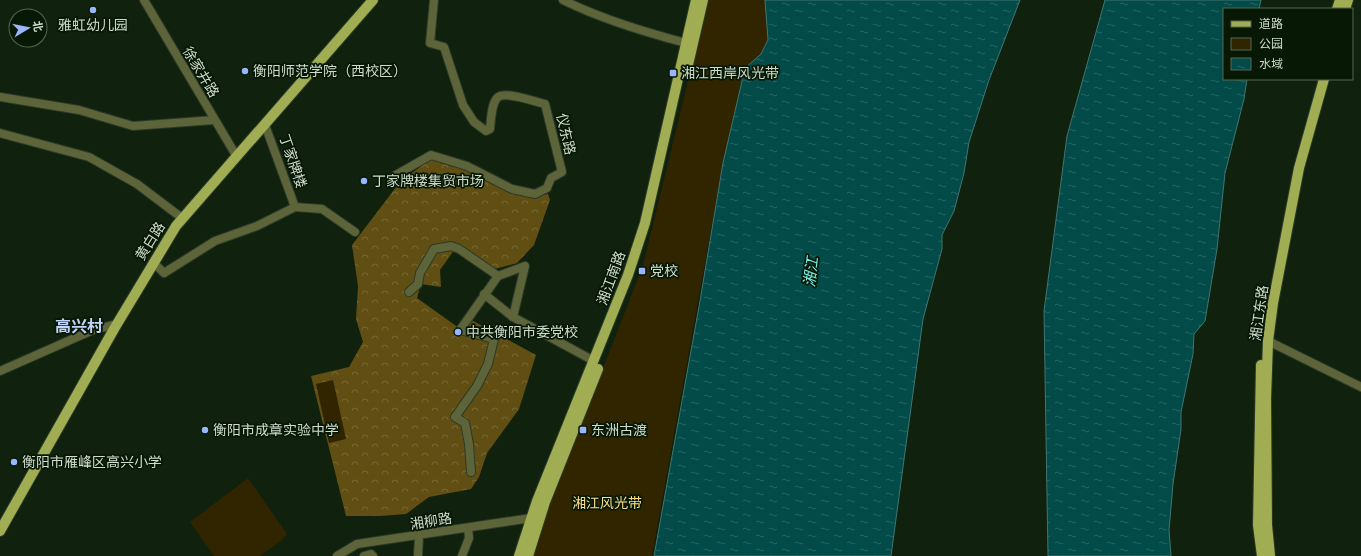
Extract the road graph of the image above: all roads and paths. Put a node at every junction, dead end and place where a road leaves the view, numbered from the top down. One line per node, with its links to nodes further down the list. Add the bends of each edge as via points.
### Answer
1 (144, 0): 11 (street, 徐家井路)
2 (373, 0): 12 (main road, 黄白路)
3 (434, 0): 15 (street, 仪东路, via 430,43 444,47 463,105 474,122 486,131 490,129 494,105 496,99 501,96 509,95 546,104 562,172 551,178 548,188 535,194 512,190 467,166 431,155)
4 (562, 0): 7 (street, via 576,7)
5 (696, 0): 7 (main road, 湘江南路)
6 (703, 0): 40 (main road, 湘江南路, via 652,225 632,284 545,502)
7 (686, 42): 26 (main road, 湘江南路, via 645,223 628,275)
8 (1318, 80): 41 (main road, 湘江东路, via 1293,168 1262,338 1258,517)
9 (1324, 80): 25 (main road, 湘江东路, via 1299,168)
10 (0, 97): 11 (street, via 79,110 133,126)
11 (214, 120): 14 (street, 徐家井路)
12 (265, 125): 14 (main road, 黄白路); 16 (street, 丁家牌楼)
13 (0, 133): 17 (street, via 89,157 137,184)
14 (237, 157): 17 (main road, 黄白路)
15 (394, 176)
16 (295, 207): 18 (street, via 322,209); 19 (street, via 257,226 215,241 164,273)
17 (182, 218): 19 (main road, 黄白路)
18 (355, 232)
19 (154, 262): 24 (main road, 黄白路)
20 (498, 276): 21 (street, via 459,249 451,246 434,249 420,272 418,284); 22 (street); 23 (street, via 525,266)
21 (409, 292)
22 (484, 294): 23 (street); 29 (street, via 460,330 494,339 488,364 477,386 455,417 465,423)
23 (513, 317): 26 (street)
24 (117, 324): 27 (street, via 93,330); 32 (main road, 黄白路)
25 (1268, 341): 28 (street); 42 (main road, 湘江东路, via 1267,525)
26 (594, 361): 30 (main road, 湘江南路)
27 (0, 371)
28 (1361, 387)
29 (471, 472)
30 (531, 518): 31 (street, 湘柳路); 39 (main road, 湘江南路)
31 (468, 528): 33 (street, 湘柳路); 38 (street, via 469,538)
32 (0, 531)
33 (421, 535): 34 (street); 35 (street, 湘柳路, via 357,544)
34 (421, 551)
35 (337, 556)
36 (364, 556): 37 (street)
37 (373, 556)
38 (462, 556)
39 (519, 556)
40 (528, 556)
41 (1262, 556)
42 (1270, 556)

